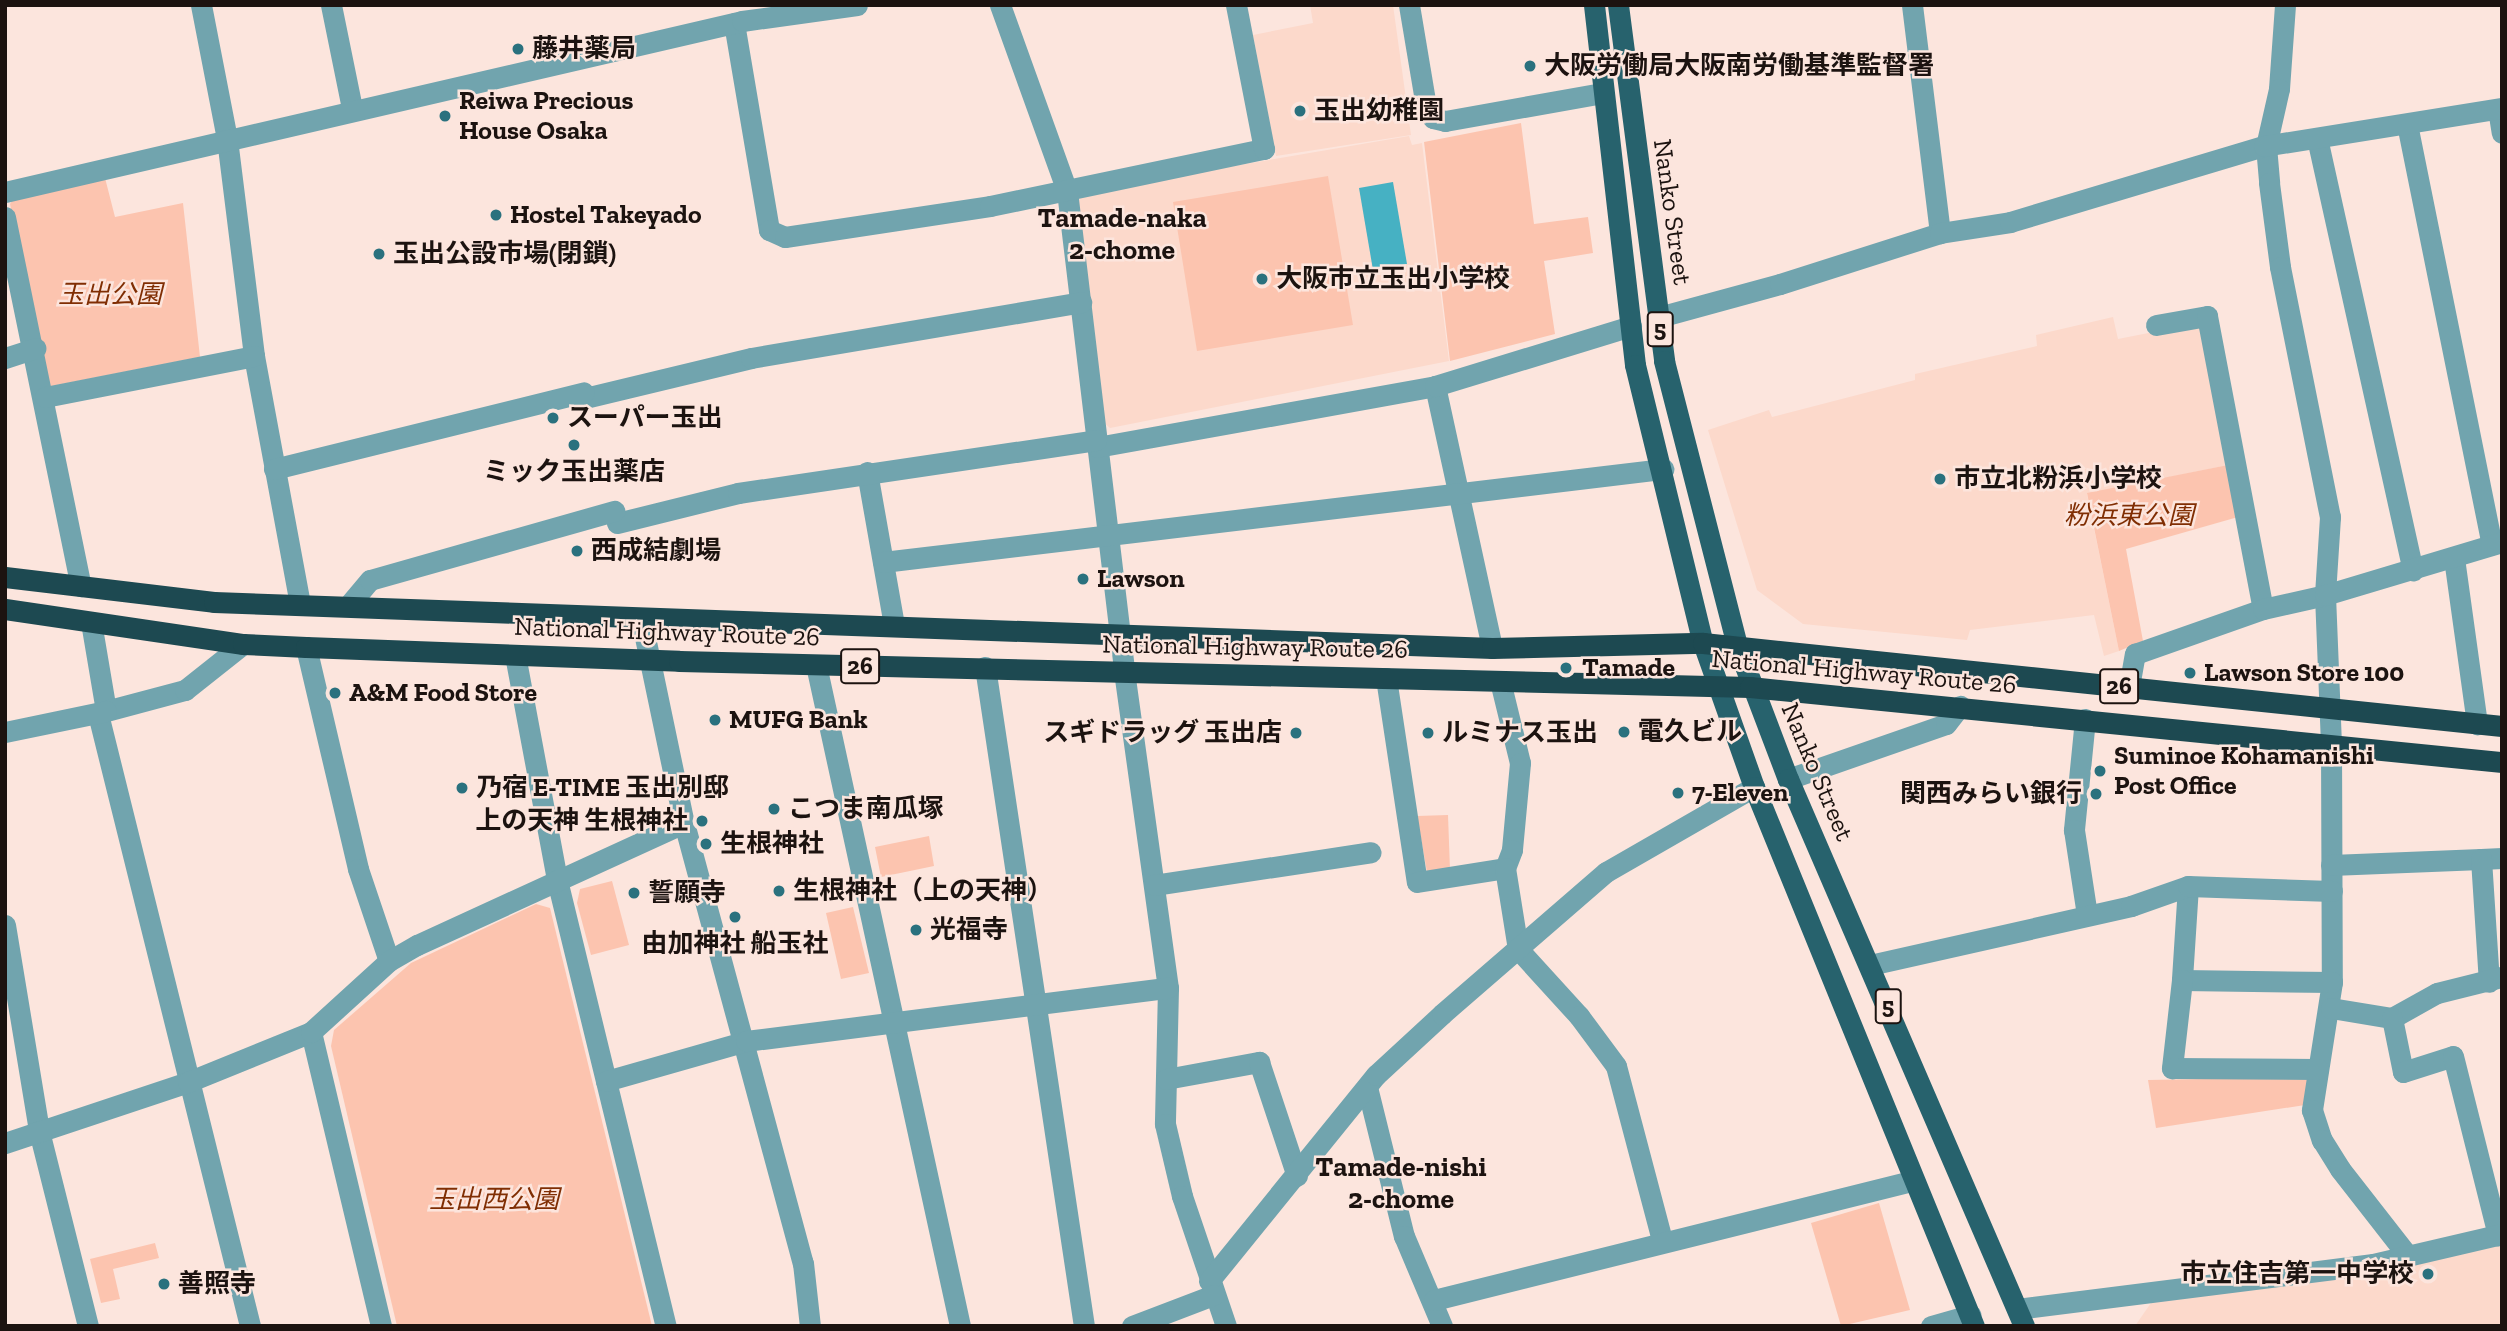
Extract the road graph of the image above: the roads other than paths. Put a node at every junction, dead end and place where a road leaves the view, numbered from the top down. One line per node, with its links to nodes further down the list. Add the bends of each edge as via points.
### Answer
1 (201, 5): 18 (street)
2 (331, 5): 13 (street)
3 (857, 5): 11 (street)
4 (1000, 5): 20 (street)
5 (1236, 5): 20 (street, via 1264,149)
6 (1409, 5): 12 (street, via 1426,107 1433,118 1444,121)
7 (1594, 5): 12 (main road, Nanko Street / 5)
8 (1618, 5): 25 (main road, Nanko Street / 5)
9 (1912, 5): 23 (street)
10 (2285, 5): 19 (street, via 2279,89)
11 (734, 23): 13 (street); 20 (street, via 769,230 785,237)
12 (1602, 93): 27 (main road, Nanko Street / 5)
13 (352, 108): 18 (street)
14 (2500, 108): 15 (street); 16 (street)
15 (2407, 124): 17 (street); 39 (street)
16 (2502, 133)
17 (2316, 138): 19 (street); 42 (street)
18 (227, 139): 21 (street); 29 (street)
19 (2266, 146): 23 (street, via 2010,222); 45 (street, via 2280,267 2330,517)
20 (1067, 191): 24 (street)
21 (5, 192)
22 (5, 217): 28 (street)
23 (1940, 233): 25 (street)
24 (1081, 302): 33 (street); 34 (street, via 751,358)
25 (1658, 317): 56 (main road, Nanko Street / 5, via 1673,398)
26 (2156, 325): 49 (street, via 2207,316)
27 (1632, 327): 31 (street); 35 (main road, Nanko Street / 5, via 1635,365)
28 (35, 348): 30 (street); 32 (street)
29 (254, 356): 32 (street); 34 (street)
30 (5, 358)
31 (1436, 386): 33 (street); 37 (street)
32 (45, 397): 44 (street)
33 (1097, 444): 36 (street); 38 (street)
34 (274, 469): 46 (street)
35 (1663, 469): 37 (street); 54 (main road, Nanko Street / 5)
36 (867, 472): 41 (street); 47 (street, via 615,517 370,580)
37 (1459, 492): 38 (street); 58 (street)
38 (1110, 534): 41 (street); 53 (street)
39 (2497, 543): 40 (street)
40 (2454, 558): 42 (street); 73 (street)
41 (883, 562): 52 (street)
42 (2413, 570): 45 (street)
43 (5, 577): 44 (highway, National Highway Route 26 / 26)
44 (81, 586): 46 (highway, National Highway Route 26 / 26, via 214,602)
45 (2325, 595): 49 (street); 70 (street)
46 (300, 604): 47 (highway, National Highway Route 26 / 26)
47 (348, 606): 50 (highway, National Highway Route 26 / 26)
48 (5, 609): 51 (highway, National Highway Route 26 / 26)
49 (2263, 609): 68 (street, via 2135,654)
50 (641, 618): 52 (highway, National Highway Route 26 / 26); 60 (street)
51 (91, 622): 55 (highway, National Highway Route 26 / 26); 71 (street)
52 (894, 625): 53 (highway, National Highway Route 26 / 26)
53 (1120, 633): 58 (highway, National Highway Route 26 / 26); 63 (street)
54 (1703, 643): 56 (highway, National Highway Route 26 / 26); 58 (highway, National Highway Route 26 / 26); 66 (main road, Nanko Street / 5)
55 (243, 644): 57 (highway, National Highway Route 26 / 26); 71 (street, via 185,690)
56 (1737, 645): 67 (main road, Nanko Street / 5); 68 (highway, National Highway Route 26 / 26)
57 (306, 647): 59 (highway, National Highway Route 26 / 26); 92 (street, via 358,869)
58 (1492, 648)
59 (515, 655): 60 (highway, National Highway Route 26 / 26); 85 (street)
60 (649, 660): 61 (highway, National Highway Route 26 / 26); 80 (street)
61 (817, 665): 62 (highway, National Highway Route 26 / 26); 101 (street)
62 (985, 667): 63 (highway, National Highway Route 26 / 26); 98 (street)
63 (1124, 671): 64 (highway, National Highway Route 26 / 26); 86 (street)
64 (1386, 678): 65 (highway, National Highway Route 26 / 26); 84 (street, via 1417,881)
65 (1500, 681): 66 (highway, National Highway Route 26 / 26); 84 (street, via 1520,763 1512,850)
66 (1717, 687): 67 (highway, National Highway Route 26 / 26); 79 (main road, Nanko Street / 5)
67 (1750, 687): 69 (highway, National Highway Route 26 / 26); 78 (main road, Nanko Street / 5)
68 (2129, 687): 70 (highway, National Highway Route 26 / 26)
69 (1960, 706): 72 (highway, National Highway Route 26 / 26); 78 (street, via 1946,724)
70 (2330, 708): 73 (highway, National Highway Route 26 / 26); 76 (street)
71 (102, 712): 75 (street); 107 (street)
72 (2085, 719): 76 (highway, National Highway Route 26 / 26); 89 (street, via 2074,830)
73 (2477, 724): 74 (highway, National Highway Route 26 / 26)
74 (2502, 726)
75 (5, 732)
76 (2331, 743): 77 (highway, National Highway Route 26 / 26); 83 (street)
77 (2502, 762)
78 (1788, 779): 93 (main road, Nanko Street / 5)
79 (1754, 787): 91 (street, via 1606,872); 112 (main road, Nanko Street / 5)
80 (684, 823): 85 (street); 103 (street)
81 (1371, 852): 86 (street)
82 (2491, 859): 83 (street); 94 (street)
83 (2331, 866): 88 (street)
84 (1505, 868): 91 (street)
85 (557, 880): 92 (street); 106 (street)
86 (1154, 885): 97 (street)
87 (2189, 886): 88 (street); 89 (street); 95 (street)
88 (2332, 891): 96 (street)
89 (2087, 915): 93 (street)
90 (5, 925): 109 (street)
91 (1518, 949): 108 (street); 114 (street, via 1579,1016 1616,1066)
92 (389, 961): 102 (street)
93 (1870, 965): 118 (main road, Nanko Street / 5)
94 (2495, 979): 100 (street, via 2437,993)
95 (2182, 980): 96 (street); 104 (street, via 2172,1068)
96 (2332, 982): 99 (street)
97 (1168, 988): 98 (street); 105 (street)
98 (1033, 1006): 101 (street); 126 (street)
99 (2331, 1008): 100 (street); 104 (street)
100 (2392, 1018): 113 (street, via 2403,1072 2453,1056)
101 (893, 1021): 103 (street); 125 (street)
102 (312, 1032): 107 (street); 122 (street)
103 (746, 1041): 106 (street); 124 (street, via 803,1263)
104 (2318, 1069): 115 (street, via 2312,1110 2322,1140)
105 (1166, 1079): 111 (street, via 1259,1062); 116 (street, via 1165,1124)
106 (606, 1081): 123 (street)
107 (188, 1082): 109 (street); 121 (street)
108 (1367, 1087): 111 (street); 117 (street, via 1404,1236)
109 (39, 1131): 110 (street); 120 (street)
110 (5, 1143)
111 (1297, 1176): 116 (street)
112 (1912, 1181): 114 (street); 119 (main road, Nanko Street / 5)
113 (2500, 1235): 115 (street)
114 (1662, 1240): 117 (street)
115 (2408, 1256): 118 (street)
116 (1211, 1288): 127 (street); 128 (street)
117 (1434, 1300): 129 (street)
118 (2021, 1317)
119 (1972, 1321): 130 (street)
120 (88, 1326)
121 (250, 1326)
122 (381, 1326)
123 (666, 1326)
124 (810, 1326)
125 (960, 1326)
126 (1084, 1326)
127 (1132, 1326)
128 (1226, 1326)
129 (1442, 1326)
130 (1931, 1326)

